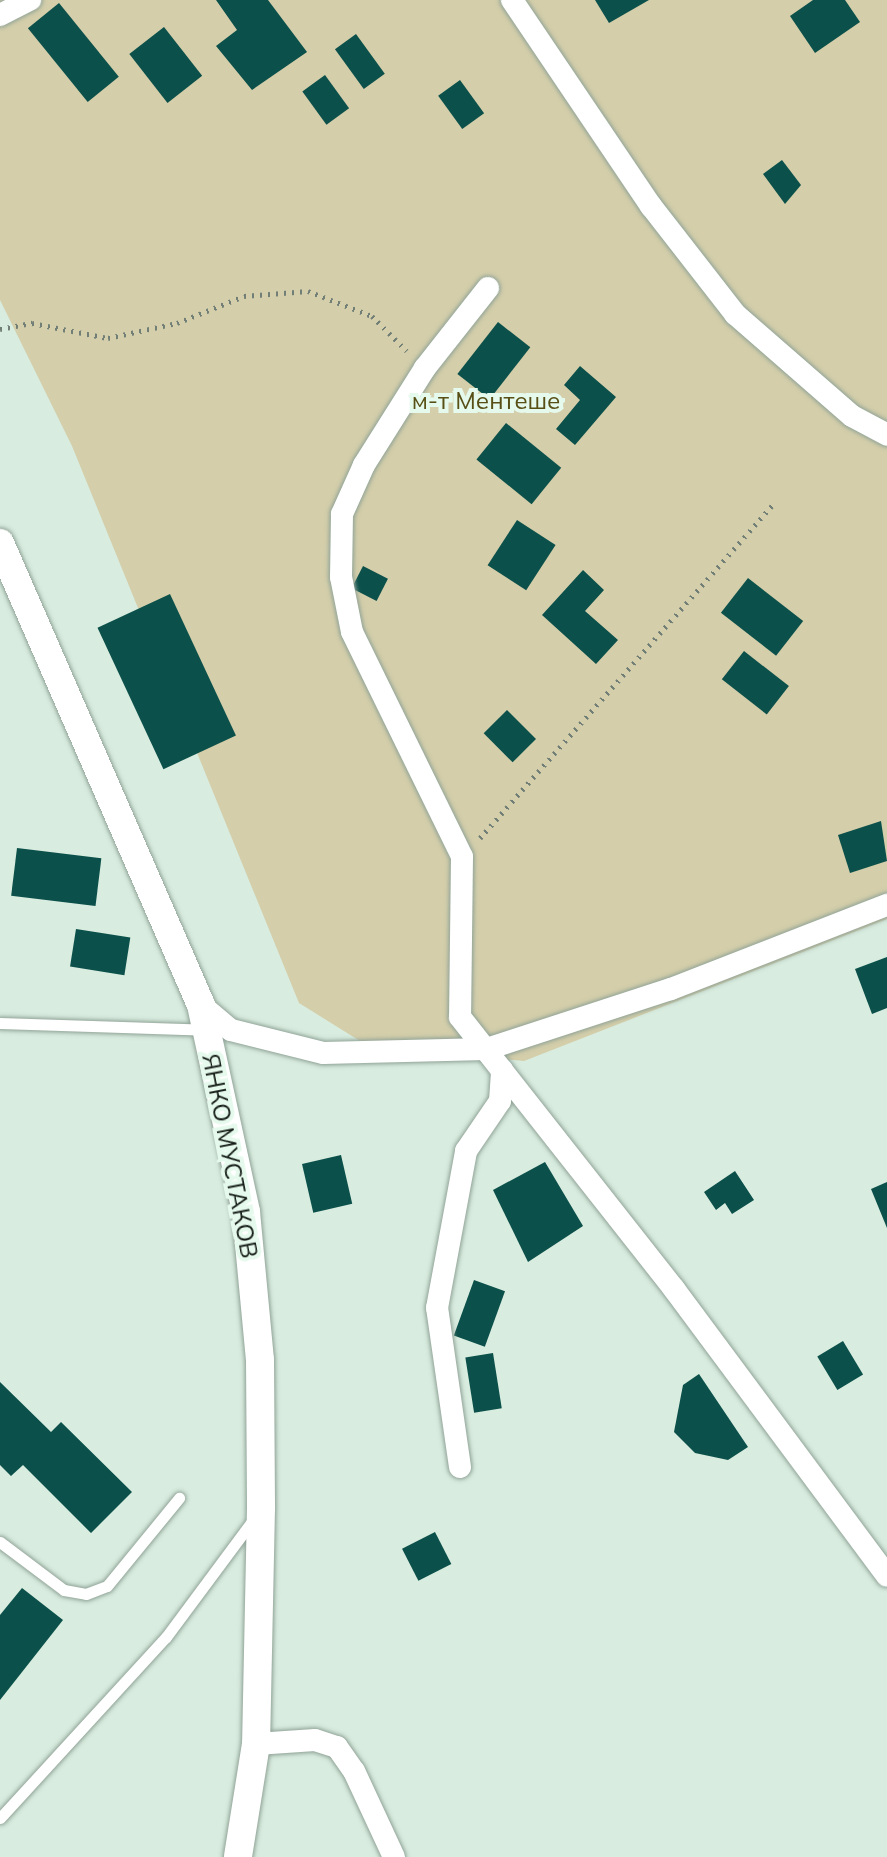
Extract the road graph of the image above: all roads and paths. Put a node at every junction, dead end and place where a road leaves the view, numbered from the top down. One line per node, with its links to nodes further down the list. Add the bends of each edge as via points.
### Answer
1 (30, 0): 3 (street)
2 (512, 0): 7 (street, via 651,206 735,314 852,416)
3 (0, 15)
4 (488, 288): 6 (street)
5 (0, 329): 6 (path, via 32,323 108,338 177,323 244,296 308,291 372,316)
6 (425, 368): 10 (street, via 364,465 342,514 341,577 352,632)
7 (887, 435)
8 (773, 505): 10 (path)
9 (0, 543): 12 (street, ЯНКО МУСТАКОВ)
10 (462, 857): 14 (street, via 460,1017)
11 (887, 905): 14 (street, via 671,989)
12 (204, 1018): 13 (lane); 14 (street, via 323,1053); 18 (street, ЯНКО МУСТАКОВ, via 246,1212 260,1360)
13 (0, 1023)
14 (487, 1049): 15 (street)
15 (502, 1070): 16 (street, via 500,1101 466,1151 437,1308); 20 (street, via 674,1289)
16 (460, 1467)
17 (179, 1498): 19 (lane, via 107,1586 86,1594 64,1590)
18 (261, 1508): 21 (street, ЯНКО МУСТАКОВ); 22 (lane, via 166,1637)
19 (0, 1542)
20 (887, 1576)
21 (256, 1744): 23 (street, ЯНКО МУСТАКОВ); 24 (street, via 315,1740 337,1747 354,1771)
22 (0, 1818)
23 (238, 1857)
24 (394, 1857)

